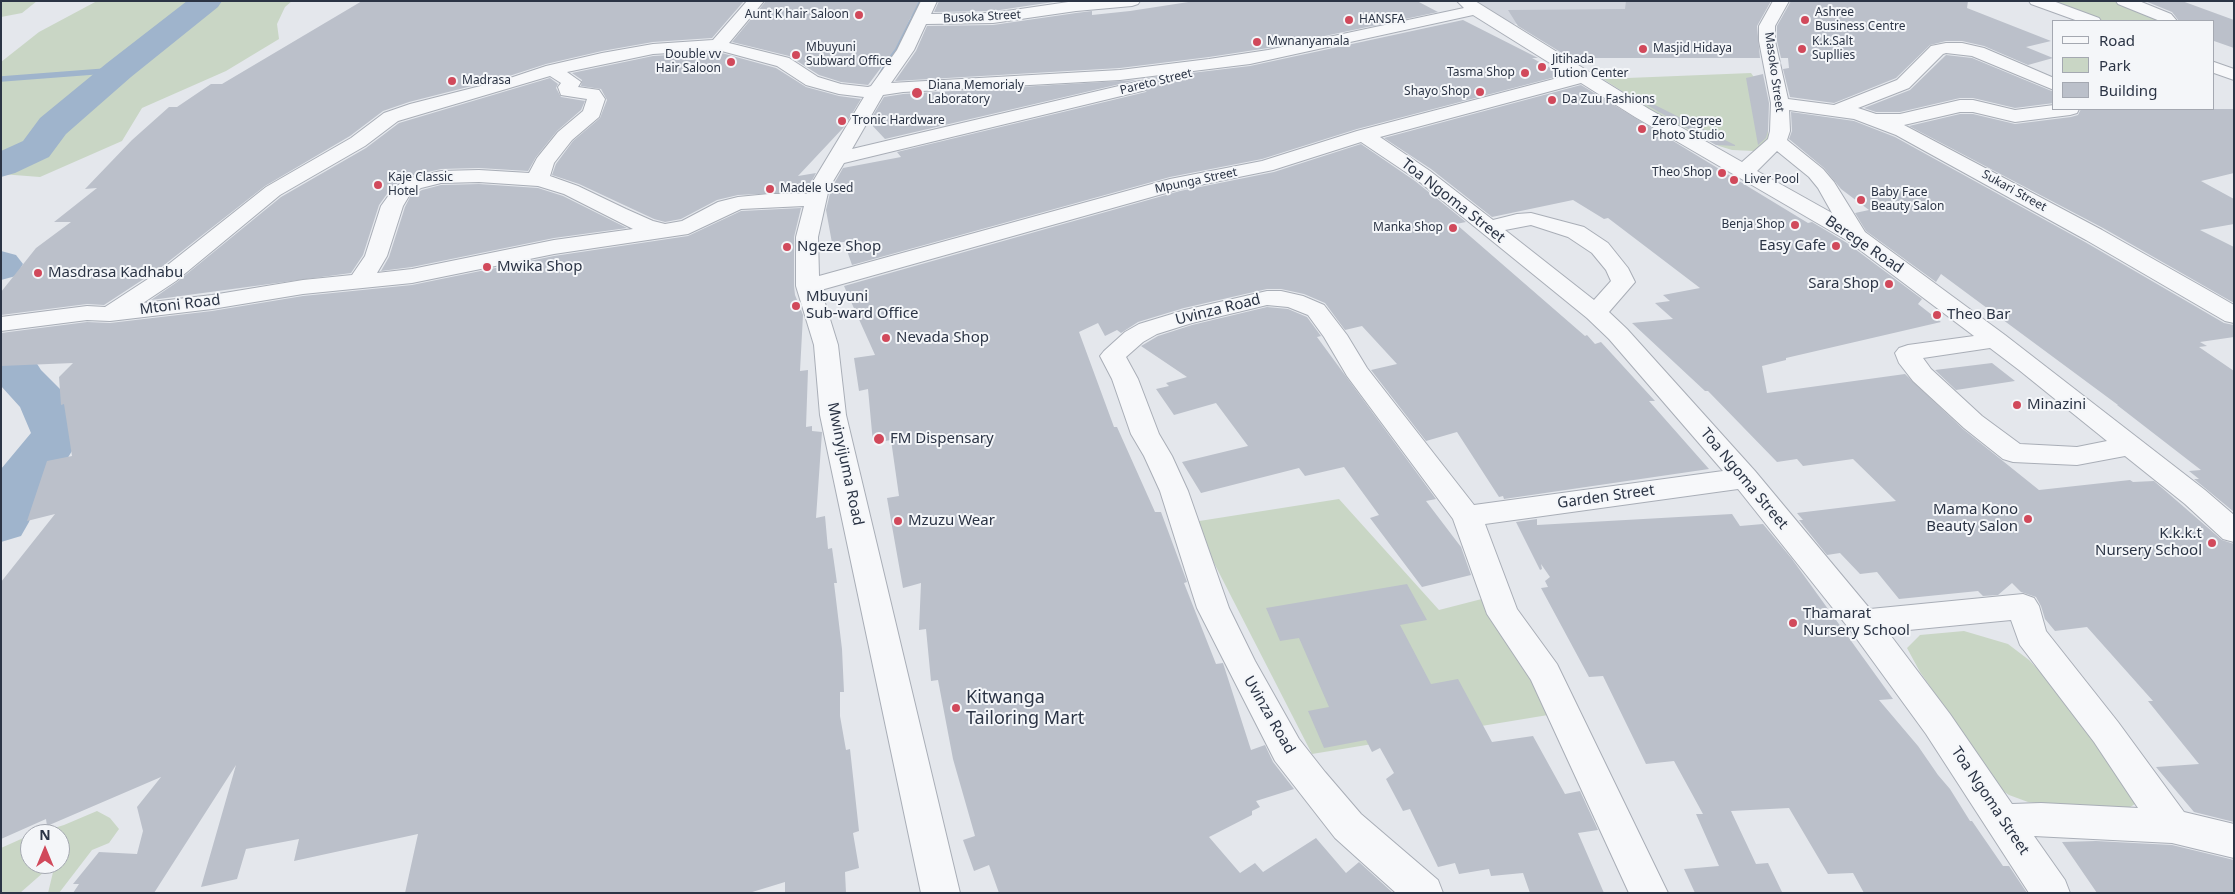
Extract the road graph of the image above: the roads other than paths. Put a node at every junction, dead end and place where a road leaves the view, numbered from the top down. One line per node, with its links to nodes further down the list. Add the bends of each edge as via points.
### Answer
1 (756, 1): 10 (street)
2 (1132, 1): 7 (street, Busoka Street, via 993,18)
3 (1781, 1): 18 (street, Masoko Street, via 1767,26)
4 (2037, 1): 8 (street)
5 (2124, 1): 9 (street)
6 (1470, 6): 11 (street, Pareto Street); 15 (street, Berege Road)
7 (925, 10): 17 (street, Mwinyijuma Road, via 905,50)
8 (2090, 20)
9 (2168, 20)
10 (718, 45): 13 (street, via 653,49); 17 (street, via 783,62 812,81 839,89)
11 (1267, 55): 17 (street, via 1120,75 995,80); 24 (street, Pareto Street)
12 (2215, 67): 14 (street)
13 (552, 70): 26 (street, via 572,82 567,91 592,94 596,99 592,113 564,136 544,162); 34 (street, via 391,117 358,142 273,191 168,276)
14 (2234, 75)
15 (1584, 77): 22 (street, Mpunga Street); 25 (street, Berege Road)
16 (2052, 84): 19 (street, via 1978,52 1946,48 1937,50 1903,84)
17 (877, 90): 24 (street, Mwinyijuma Road)
18 (1780, 103): 19 (street, Sukari Street); 23 (street, Masoko Street)
19 (1838, 110): 21 (street, Sukari Street)
20 (2062, 110): 21 (street, via 2015,116 1960,106 1900,120)
21 (1874, 119): 35 (street, Sukari Street, via 1904,131 2085,230)
22 (1364, 135): 28 (street, Toa Ngoma Street, via 1423,175); 32 (street, Mpunga Street, via 1266,166 1177,184)
23 (1777, 141): 25 (street); 30 (street, via 1827,186)
24 (837, 159): 27 (street, Mwinyijuma Road, via 819,188)
25 (1745, 171): 30 (street, Berege Road)
26 (540, 180): 29 (street, via 571,190 648,227); 31 (street, via 479,176 414,183 401,192 392,206 376,256)
27 (816, 200): 29 (street, via 738,204); 32 (street, Mwinyijuma Road, via 807,237)
28 (1488, 228): 33 (street, Toa Ngoma Street); 33 (street, via 1531,219 1576,232 1600,248 1617,268 1623,282)
29 (678, 229): 31 (street, Mtoni Road, via 554,247 412,276)
30 (1856, 236): 37 (street, Berege Road)
31 (359, 282): 34 (street, Mtoni Road)
32 (808, 286): 46 (street, Mwinyijuma Road, via 826,345 833,414)
33 (1596, 313): 39 (street, Toa Ngoma Street)
34 (110, 314): 36 (street, Mtoni Road, via 87,313)
35 (2234, 316)
36 (1, 324)
37 (1996, 340): 38 (street, Berege Road); 38 (street, via 1908,353 1922,375 2013,453 2077,456)
38 (2131, 446): 41 (street, Berege Road)
39 (1745, 478): 40 (street, Garden Street); 42 (street, Toa Ngoma Street)
40 (1467, 516): 47 (street, Uvinza Road, via 1356,371 1316,310 1305,304 1267,298 1185,317 1134,337 1113,356 1145,434 1174,491 1213,608 1287,750 1348,826); 48 (street, Uvinza Road, via 1503,614 1545,673)
41 (2234, 532)
42 (1862, 622): 43 (street, Toa Ngoma Street, via 1938,724); 44 (street, via 2023,606 2031,636 2106,732)
43 (2003, 821): 44 (street); 49 (street, Toa Ngoma Street)
44 (2172, 826): 45 (street)
45 (2234, 842)
46 (941, 893)
47 (1424, 893)
48 (1650, 893)
49 (2051, 893)

